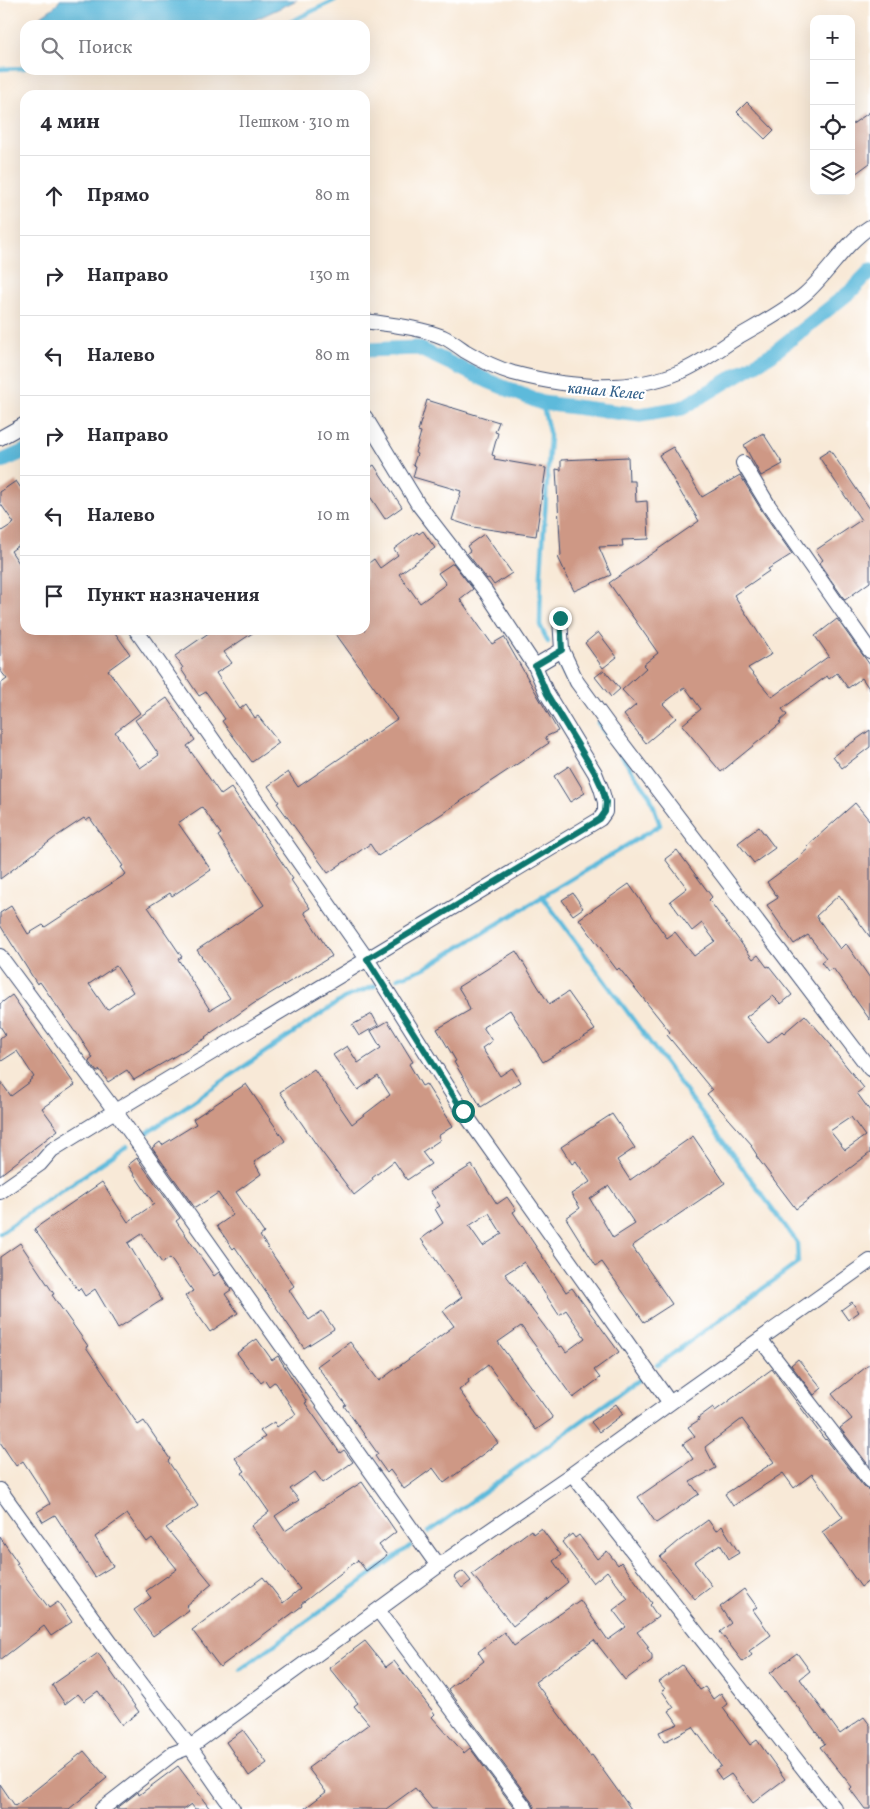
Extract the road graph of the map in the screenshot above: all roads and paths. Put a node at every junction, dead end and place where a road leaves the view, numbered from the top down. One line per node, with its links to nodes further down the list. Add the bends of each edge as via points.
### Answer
1 (870, 227): 2 (street, via 858,234 804,295 681,372 650,382 596,386 512,372 481,360 445,337 425,330)
2 (370, 322)
3 (370, 425): 11 (street, via 418,504 486,592)
4 (20, 427): 5 (street)
5 (0, 438)
6 (742, 463): 10 (street)
7 (560, 618): 9 (street)
8 (139, 635): 13 (street)
9 (562, 650): 11 (street); 14 (street, via 577,682 609,727)
10 (870, 651)
11 (535, 666): 13 (street, via 547,694 595,773 606,802 605,812 600,819)
12 (0, 956): 15 (street)
13 (367, 959): 15 (street); 19 (street, via 463,1111)
14 (870, 1069)
15 (115, 1111): 16 (street, via 52,1150 40,1164); 23 (street)
16 (0, 1192)
17 (870, 1261): 18 (street)
18 (760, 1339): 19 (street); 21 (street)
19 (670, 1403): 20 (street)
20 (572, 1474): 23 (street); 29 (street)
21 (870, 1481)
22 (0, 1490): 25 (street)
23 (438, 1566): 24 (street)
24 (378, 1610): 25 (street); 28 (street)
25 (190, 1747): 26 (street, via 174,1753); 27 (street)
26 (102, 1809)
27 (233, 1809)
28 (526, 1809)
29 (836, 1809)

